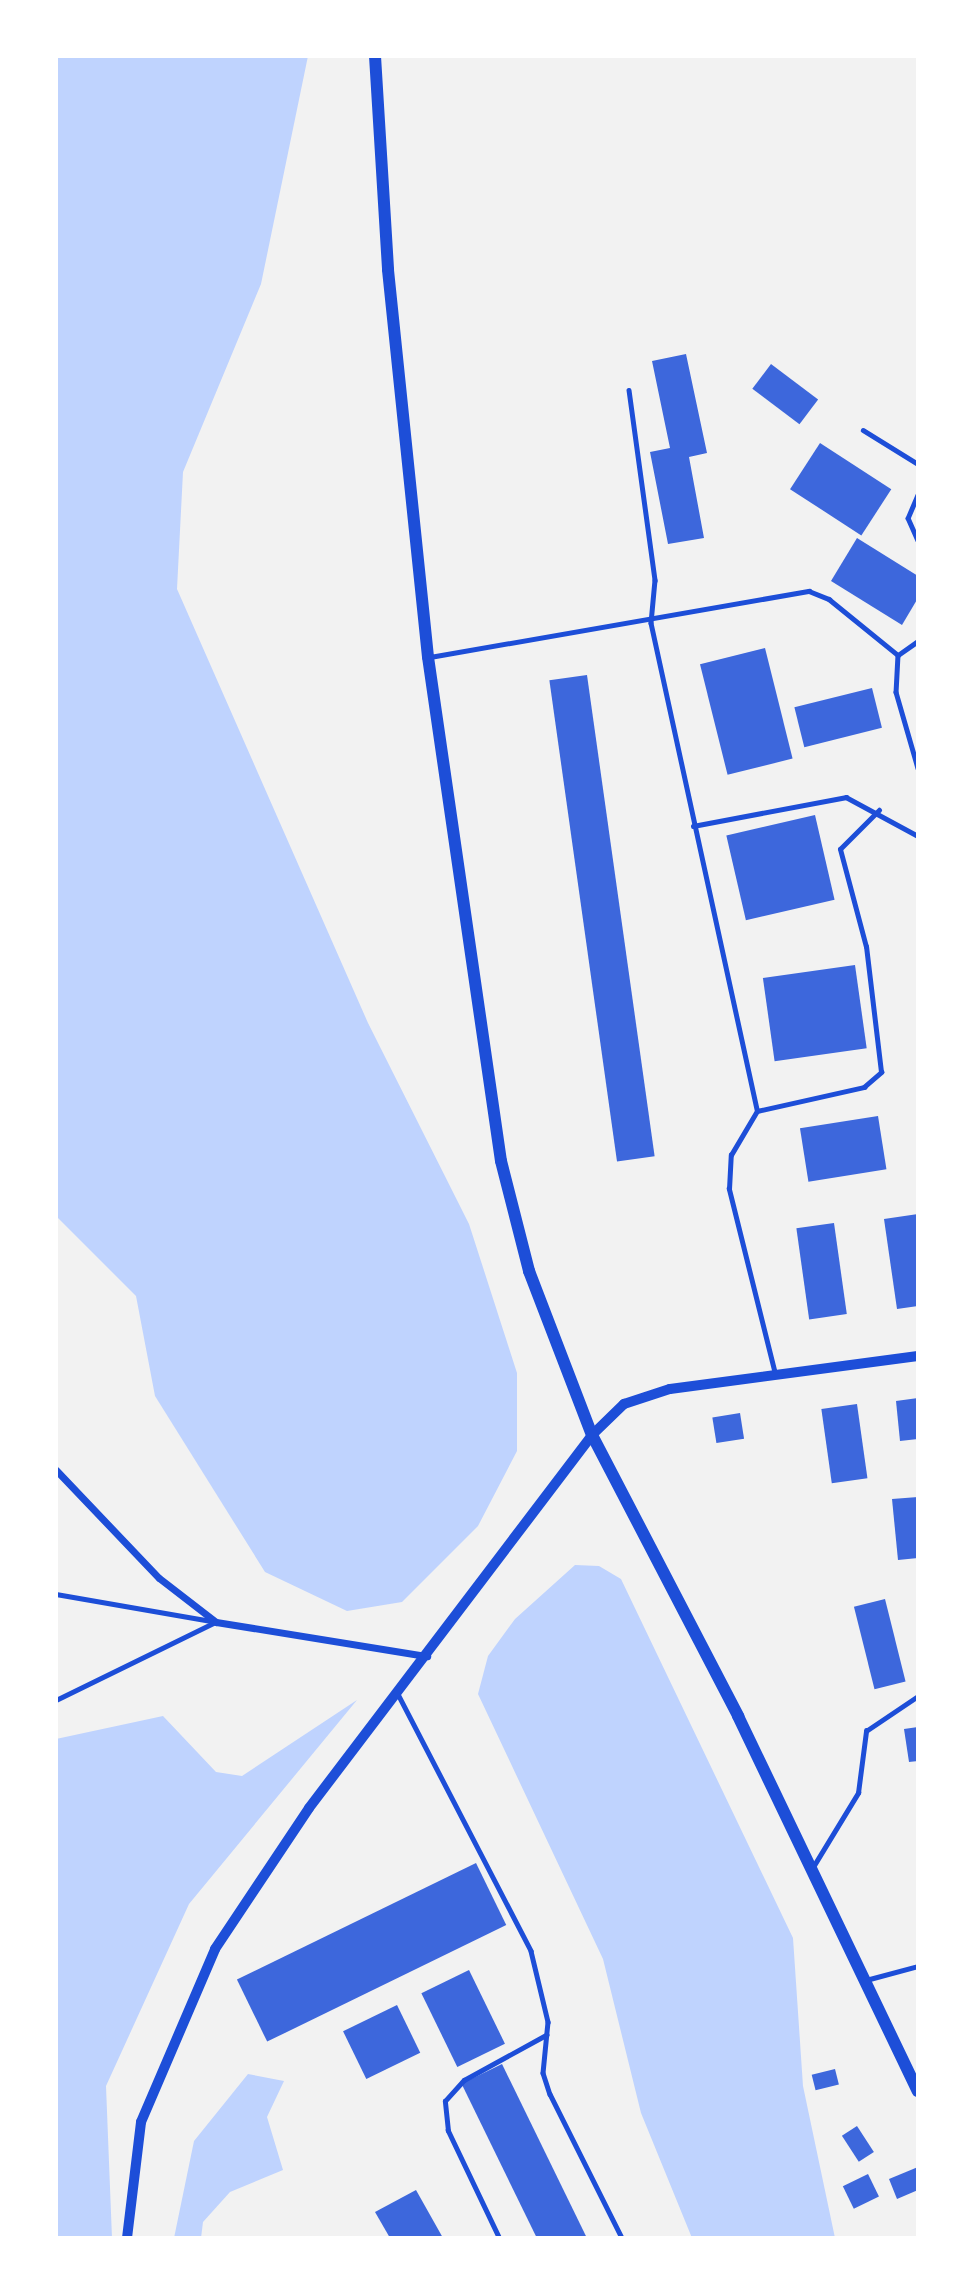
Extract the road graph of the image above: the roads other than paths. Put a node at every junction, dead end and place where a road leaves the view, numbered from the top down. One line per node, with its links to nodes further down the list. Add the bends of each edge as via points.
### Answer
1 (374, 56): 10 (main road, via 388,270)
2 (629, 390): 7 (lane, via 655,580)
3 (863, 430): 4 (lane)
4 (918, 464)
5 (918, 495): 6 (lane, via 908,518)
6 (918, 540)
7 (651, 623): 9 (lane, via 809,591 830,598); 10 (lane); 13 (lane)
8 (918, 640): 9 (lane)
9 (898, 655): 11 (lane, via 896,692)
10 (428, 657): 18 (main road, via 501,1161 529,1271)
11 (918, 768)
12 (878, 810): 13 (lane, via 846,797); 14 (lane); 15 (lane, via 840,849 866,947 884,1050 881,1072 864,1087)
13 (692, 826): 15 (lane)
14 (918, 836)
15 (757, 1111): 17 (lane, via 731,1155 729,1189)
16 (918, 1356): 17 (street)
17 (775, 1374): 18 (street, via 639,1397)
18 (592, 1435): 22 (street); 26 (main road)
19 (56, 1470): 21 (street, via 159,1578)
20 (56, 1594): 21 (lane)
21 (215, 1622): 22 (street); 25 (lane)
22 (428, 1656): 23 (street)
23 (398, 1693): 29 (lane, via 531,1951 543,1986); 31 (street, via 251,1889 204,1972 141,2122)
24 (918, 1696): 26 (lane, via 866,1731 858,1793)
25 (56, 1700)
26 (812, 1869): 28 (main road)
27 (918, 1966): 28 (lane)
28 (865, 1980): 30 (main road)
29 (546, 2035): 32 (lane, via 464,2080 445,2101 448,2131); 33 (lane, via 543,2073 550,2094)
30 (918, 2091)
31 (127, 2238)
32 (499, 2238)
33 (622, 2238)

